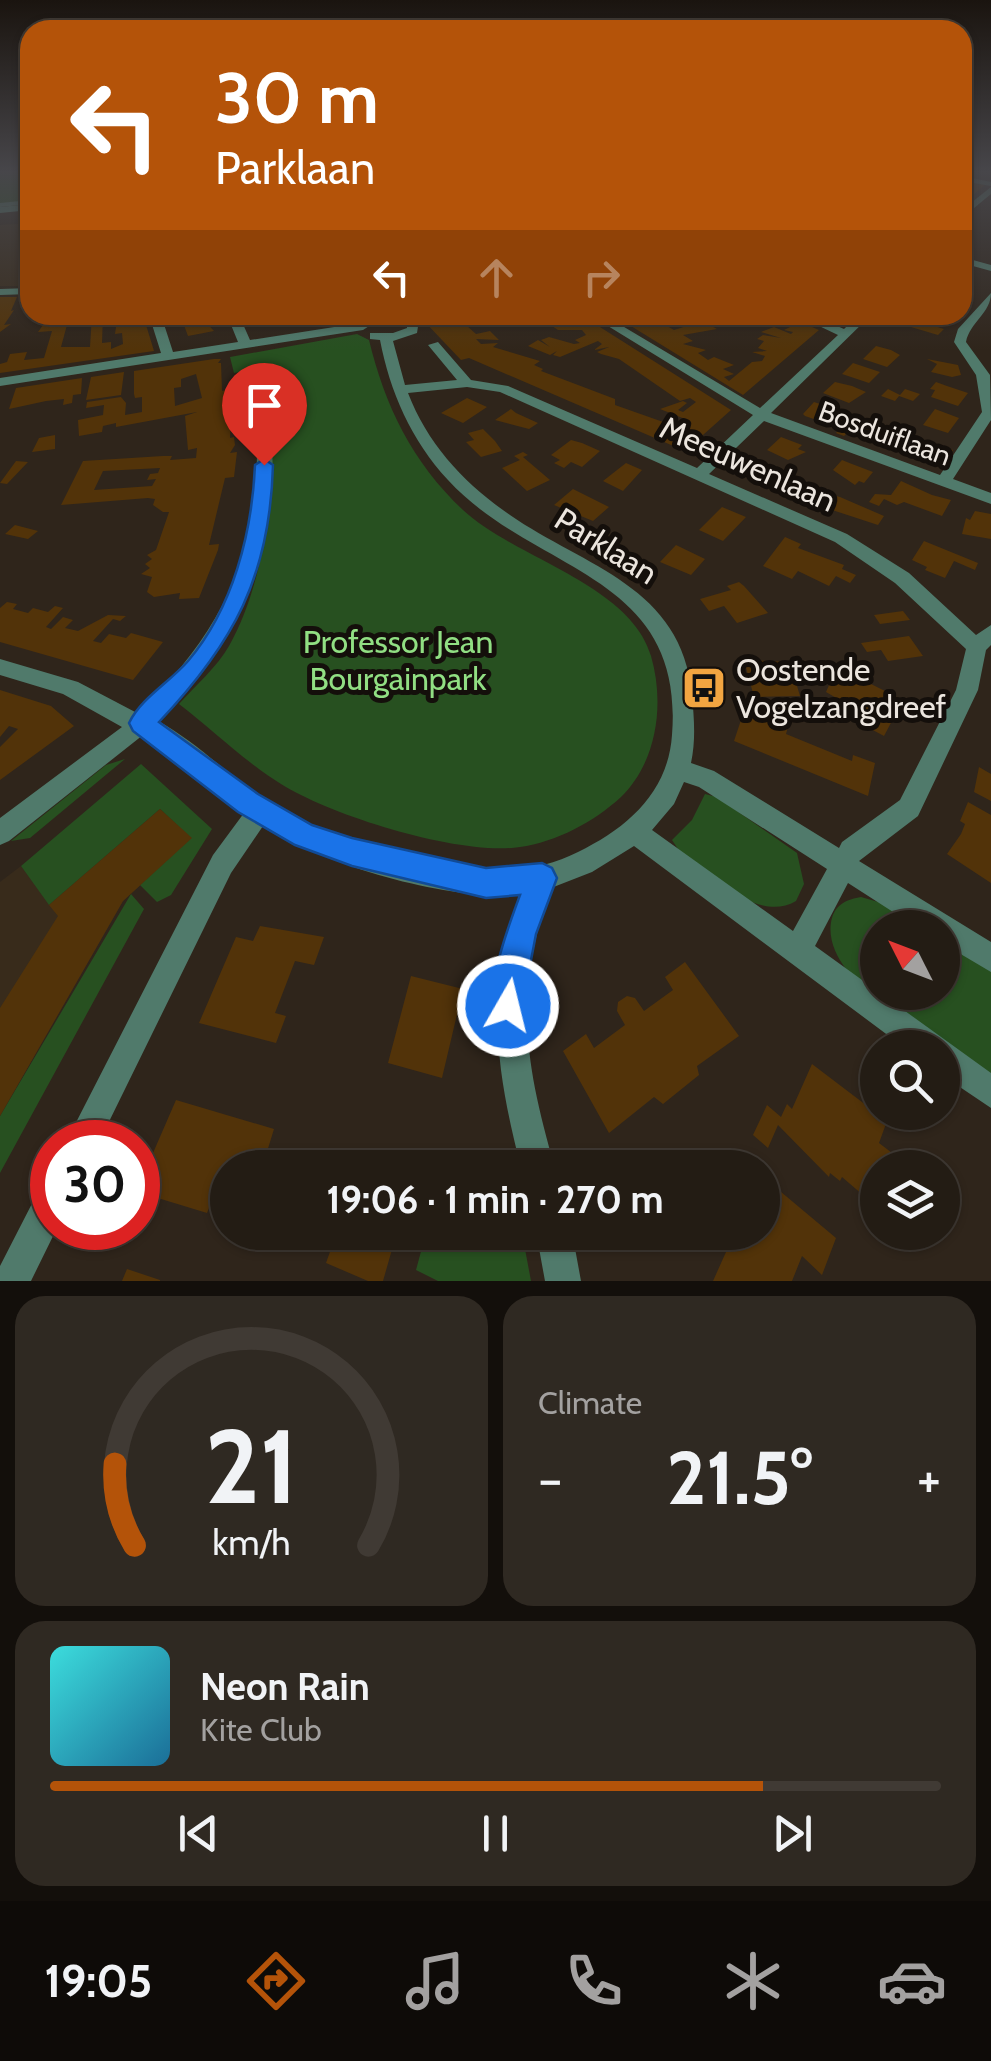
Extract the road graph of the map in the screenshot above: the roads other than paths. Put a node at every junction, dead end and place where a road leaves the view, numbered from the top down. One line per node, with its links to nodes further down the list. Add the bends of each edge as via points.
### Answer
1 (991, 296): 2 (street)
2 (972, 320)
3 (159, 325): 15 (street)
4 (237, 325): 13 (street)
5 (414, 325): 12 (street)
6 (613, 325): 20 (street, Bosduiflaan)
7 (825, 325): 11 (street)
8 (853, 325): 11 (street)
9 (968, 325): 22 (street, via 960,342 983,374 989,412)
10 (363, 326): 12 (street); 13 (street)
11 (844, 333): 20 (street)
12 (386, 338): 19 (street, Parklaan)
13 (246, 345): 15 (street)
14 (434, 345): 18 (street)
15 (168, 357): 17 (street)
16 (252, 372): 26 (street, via 264,432 263,495 244,582 219,636)
17 (0, 382)
18 (467, 383): 19 (street, Meeuwenlaan); 21 (street, Meeuwenlaan, via 524,397)
19 (399, 390): 27 (street, Parklaan, via 416,428 470,493 610,580 653,616 680,663 685,708)
20 (762, 415): 21 (street); 22 (street, Bosduiflaan)
21 (699, 475): 24 (street, Meeuwenlaan, via 869,554)
22 (944, 481): 23 (street, Bosduiflaan)
23 (991, 499)
24 (984, 640): 31 (street, via 909,808)
25 (0, 667): 26 (street, Parklaan, via 78,690)
26 (142, 723): 28 (street, Parklaan); 30 (street)
27 (679, 770): 29 (street, Parklaan, via 659,809); 31 (street, via 706,778)
28 (260, 811): 32 (street, Parklaan, via 305,836 438,873 486,883); 38 (street, via 222,864)
29 (634, 831): 32 (street, Parklaan); 33 (street)
30 (0, 833)
31 (842, 864): 33 (street); 34 (street)
32 (542, 878): 39 (street, via 516,952 508,1006 510,1051)
33 (798, 950): 35 (street)
34 (991, 958)
35 (907, 1030)
36 (960, 1069): 37 (street)
37 (991, 1092)
38 (93, 1120)
39 (534, 1150)
40 (30, 1245): 42 (street)
41 (557, 1250): 43 (street)
42 (12, 1281)
43 (563, 1281)

